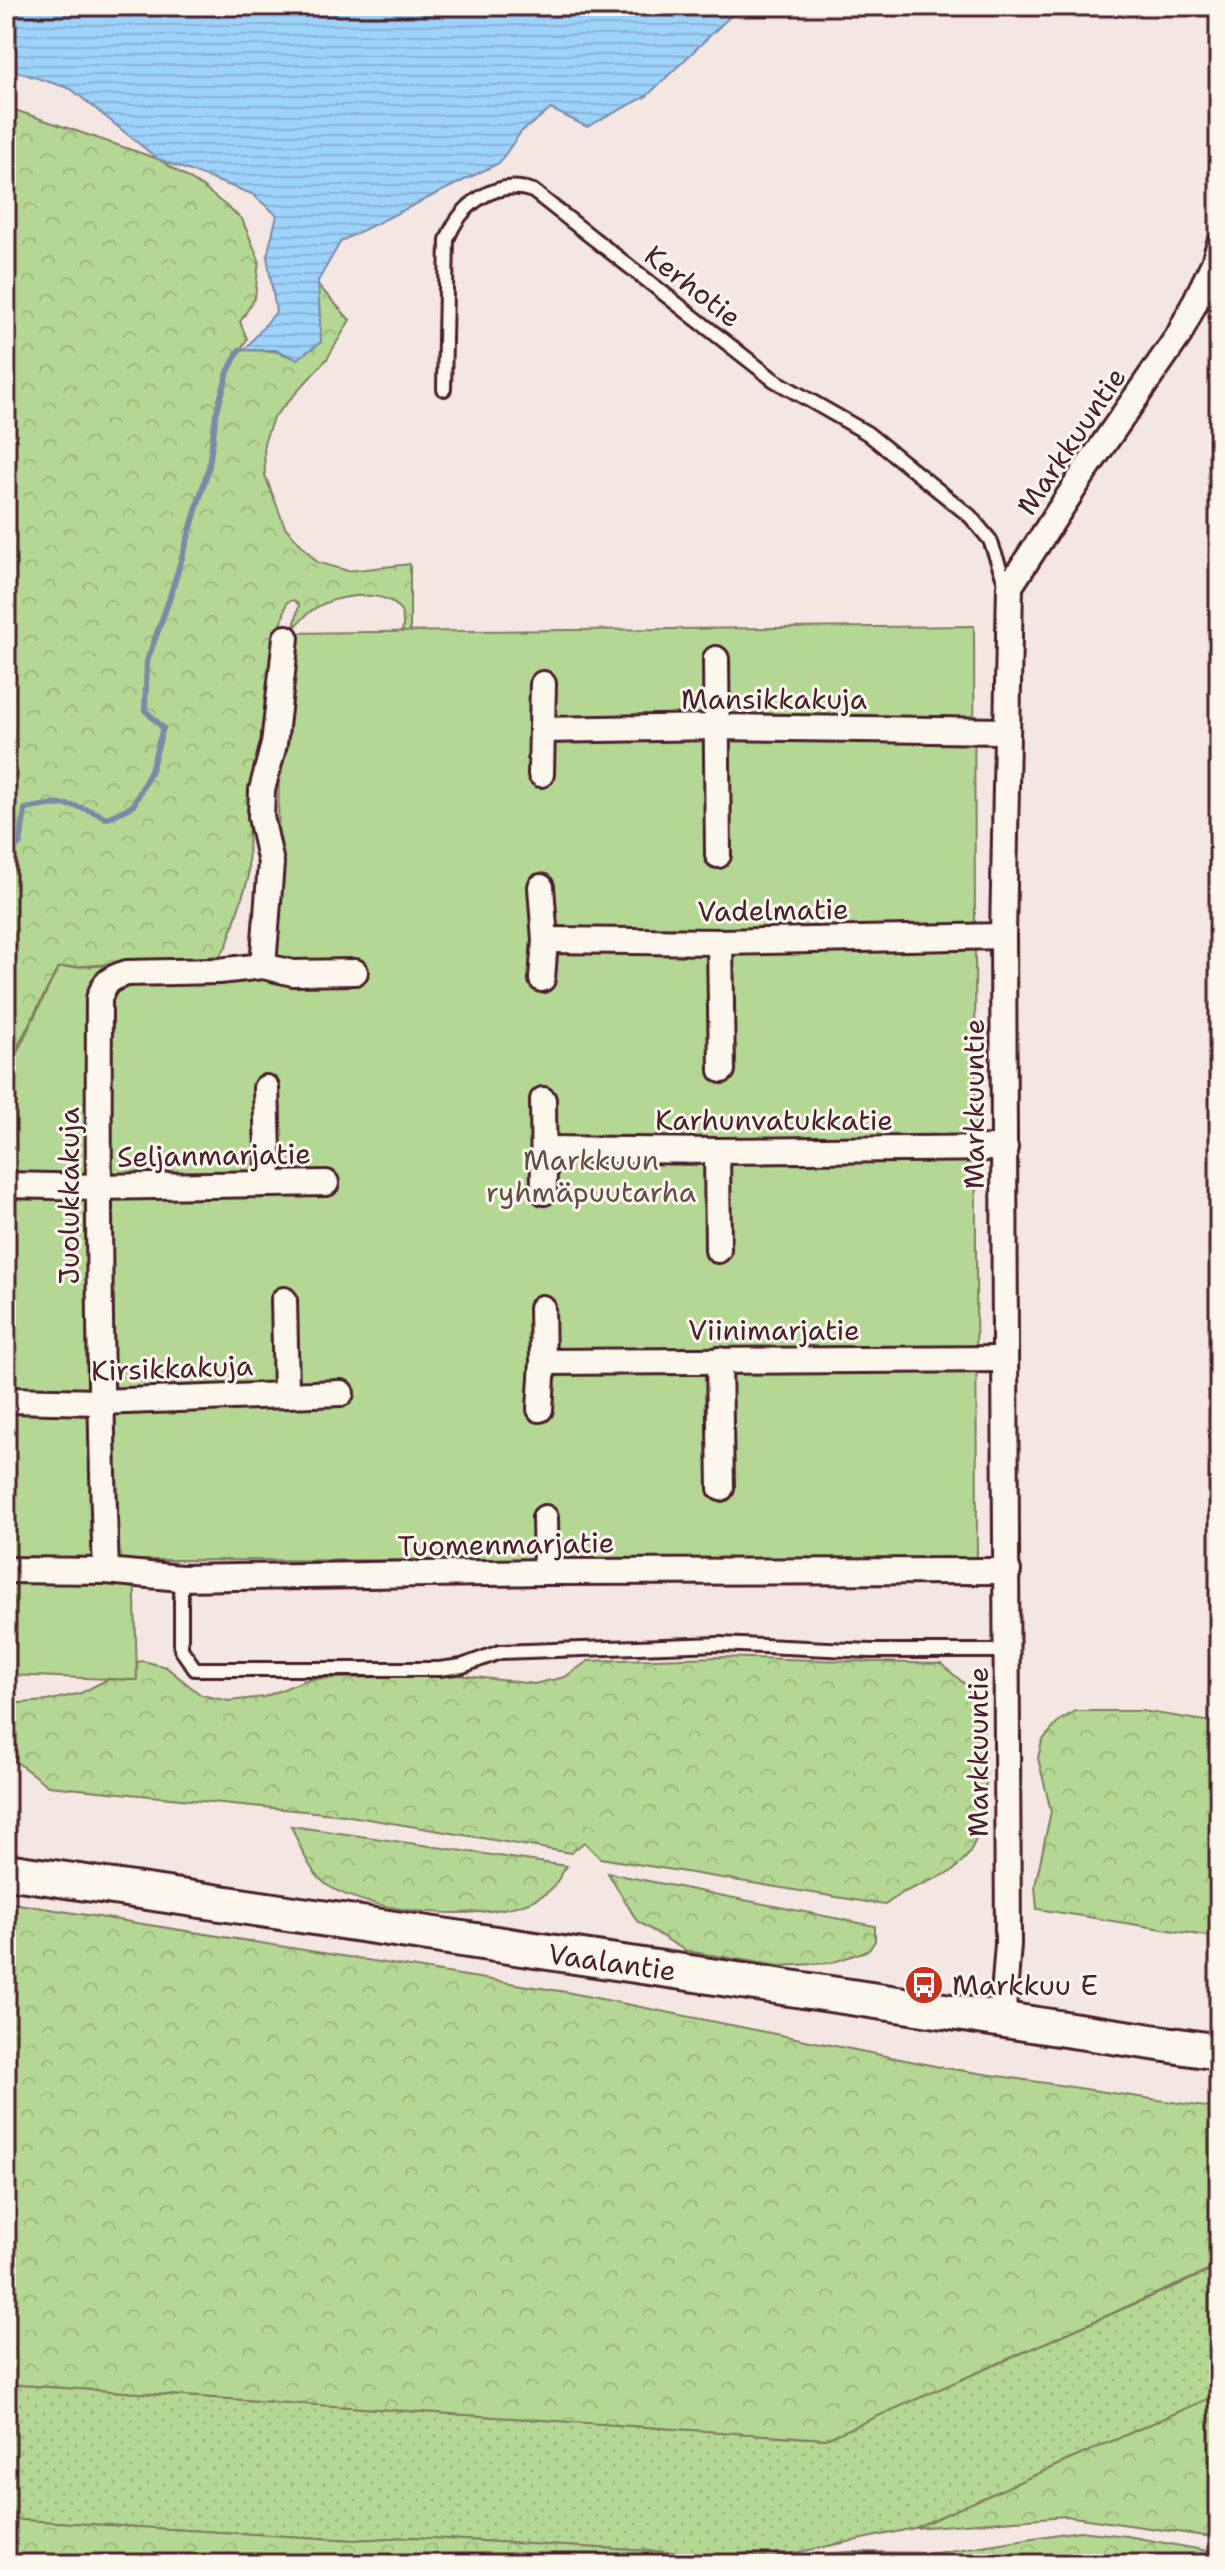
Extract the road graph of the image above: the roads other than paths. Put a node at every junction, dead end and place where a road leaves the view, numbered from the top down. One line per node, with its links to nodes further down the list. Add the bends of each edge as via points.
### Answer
1 (1219, 246): 3 (street, Markkuuntie, via 1179,335)
2 (444, 389): 3 (lane, Kerhotie, via 447,240 464,209 484,194 520,186 774,380 867,433 970,516 990,540)
3 (1010, 586): 9 (street, Markkuuntie)
4 (286, 638): 16 (street, via 274,744 262,790 261,817 271,863)
5 (716, 659): 7 (street)
6 (543, 684): 8 (street)
7 (716, 727): 8 (street, Mansikkakuja); 9 (street, Mansikkakuja); 11 (street)
8 (542, 730): 10 (street)
9 (1005, 731): 13 (street, Markkuuntie)
10 (541, 774)
11 (718, 855)
12 (541, 887): 14 (street)
13 (1003, 936): 15 (street, Vadelmatie); 22 (street, Markkuuntie)
14 (545, 940): 15 (street, Vadelmatie); 18 (street)
15 (720, 942): 19 (street)
16 (263, 966): 17 (street, Juolukkakuja, via 293,973); 28 (street, Juolukkakuja, via 127,973 103,984)
17 (355, 972)
18 (542, 979)
19 (722, 1070)
20 (266, 1088): 26 (street)
21 (543, 1100): 23 (street)
22 (1005, 1148): 24 (street, Karhunvatukkatie); 33 (street, Markkuuntie)
23 (544, 1149): 24 (street, Karhunvatukkatie); 29 (street)
24 (717, 1151): 30 (street)
25 (326, 1183): 26 (street, Seljanmarjatie)
26 (269, 1184): 28 (street, Seljanmarjatie)
27 (6, 1185): 28 (street, Seljanmarjatie)
28 (98, 1187): 39 (street, Juolukkakuja)
29 (544, 1192)
30 (718, 1250)
31 (284, 1300): 36 (street)
32 (542, 1308): 35 (street)
33 (1005, 1359): 34 (street, Viinimarjatie); 45 (street, Markkuuntie)
34 (719, 1360): 35 (street, Viinimarjatie); 41 (street)
35 (543, 1362): 40 (street)
36 (286, 1393): 37 (street, Kirsikkakuja); 39 (street, Kirsikkakuja)
37 (341, 1393)
38 (6, 1400): 39 (street, Kirsikkakuja)
39 (100, 1402): 44 (street, Juolukkakuja)
40 (540, 1409)
41 (721, 1488)
42 (545, 1518): 46 (street)
43 (6, 1570): 44 (street, Tuomenmarjatie)
44 (106, 1571): 47 (street, Tuomenmarjatie)
45 (1008, 1571): 46 (street, Tuomenmarjatie); 48 (street, Markkuuntie)
46 (546, 1572): 47 (street, Tuomenmarjatie)
47 (181, 1578): 48 (lane, via 181,1649 195,1669 439,1669 500,1652 719,1644)
48 (1008, 1651): 50 (street, Markkuuntie, via 1008,1944)
49 (6, 1871): 50 (street, Vaalantie)
50 (1002, 2021): 51 (street, Vaalantie)
51 (1219, 2052)

